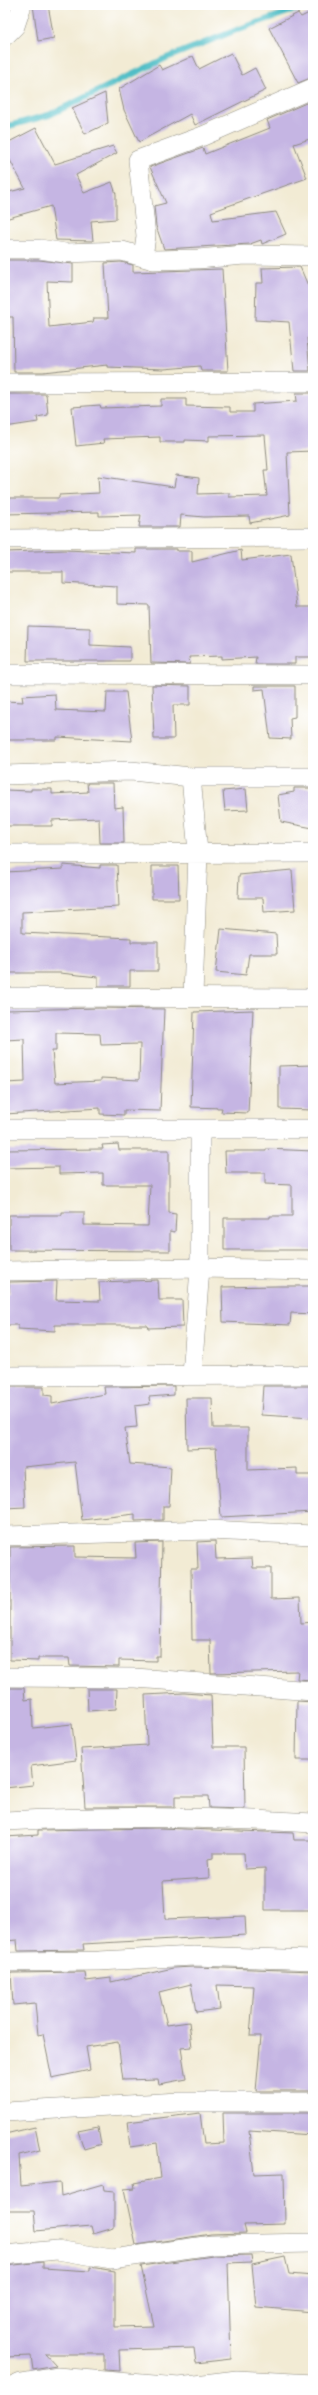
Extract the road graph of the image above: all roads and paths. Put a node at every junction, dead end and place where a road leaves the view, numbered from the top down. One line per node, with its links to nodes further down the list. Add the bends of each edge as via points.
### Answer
1 (22, 5): 2 (street, via 15,26)
2 (5, 36)
3 (313, 88): 6 (street, via 203,136 138,160 146,236)
4 (5, 249): 6 (street, via 40,249 65,253 122,251)
5 (313, 256): 6 (street, via 244,255 154,260)
6 (143, 257)
7 (313, 382): 8 (street)
8 (5, 383)
9 (313, 537): 10 (street)
10 (5, 539)
11 (5, 674): 12 (street)
12 (313, 675)
13 (5, 775): 14 (street, via 131,772)
14 (191, 777): 15 (street); 16 (street)
15 (313, 777)
16 (198, 852): 17 (street); 18 (street); 19 (street)
17 (313, 853)
18 (5, 854)
19 (192, 996): 20 (street); 21 (street)
20 (5, 997)
21 (313, 998)
22 (5, 1129): 23 (street)
23 (200, 1129): 24 (street); 25 (street)
24 (313, 1129)
25 (200, 1268): 26 (street); 27 (street); 28 (street)
26 (313, 1270)
27 (5, 1271)
28 (192, 1375): 29 (street); 30 (street)
29 (313, 1375)
30 (5, 1376)
31 (313, 1535): 32 (street, via 209,1530)
32 (5, 1536)
33 (5, 1677): 34 (street, via 135,1678)
34 (313, 1691)
35 (5, 1821): 36 (street, via 199,1817)
36 (313, 1823)
37 (313, 1960): 38 (street, via 194,1956)
38 (5, 1962)
39 (313, 2102): 40 (street, via 179,2102)
40 (5, 2112)
41 (313, 2243): 42 (street, via 212,2245 112,2259 57,2250)
42 (5, 2255)
43 (313, 2384): 44 (street, via 237,2380 179,2387 56,2377 21,2383)
44 (5, 2390)

